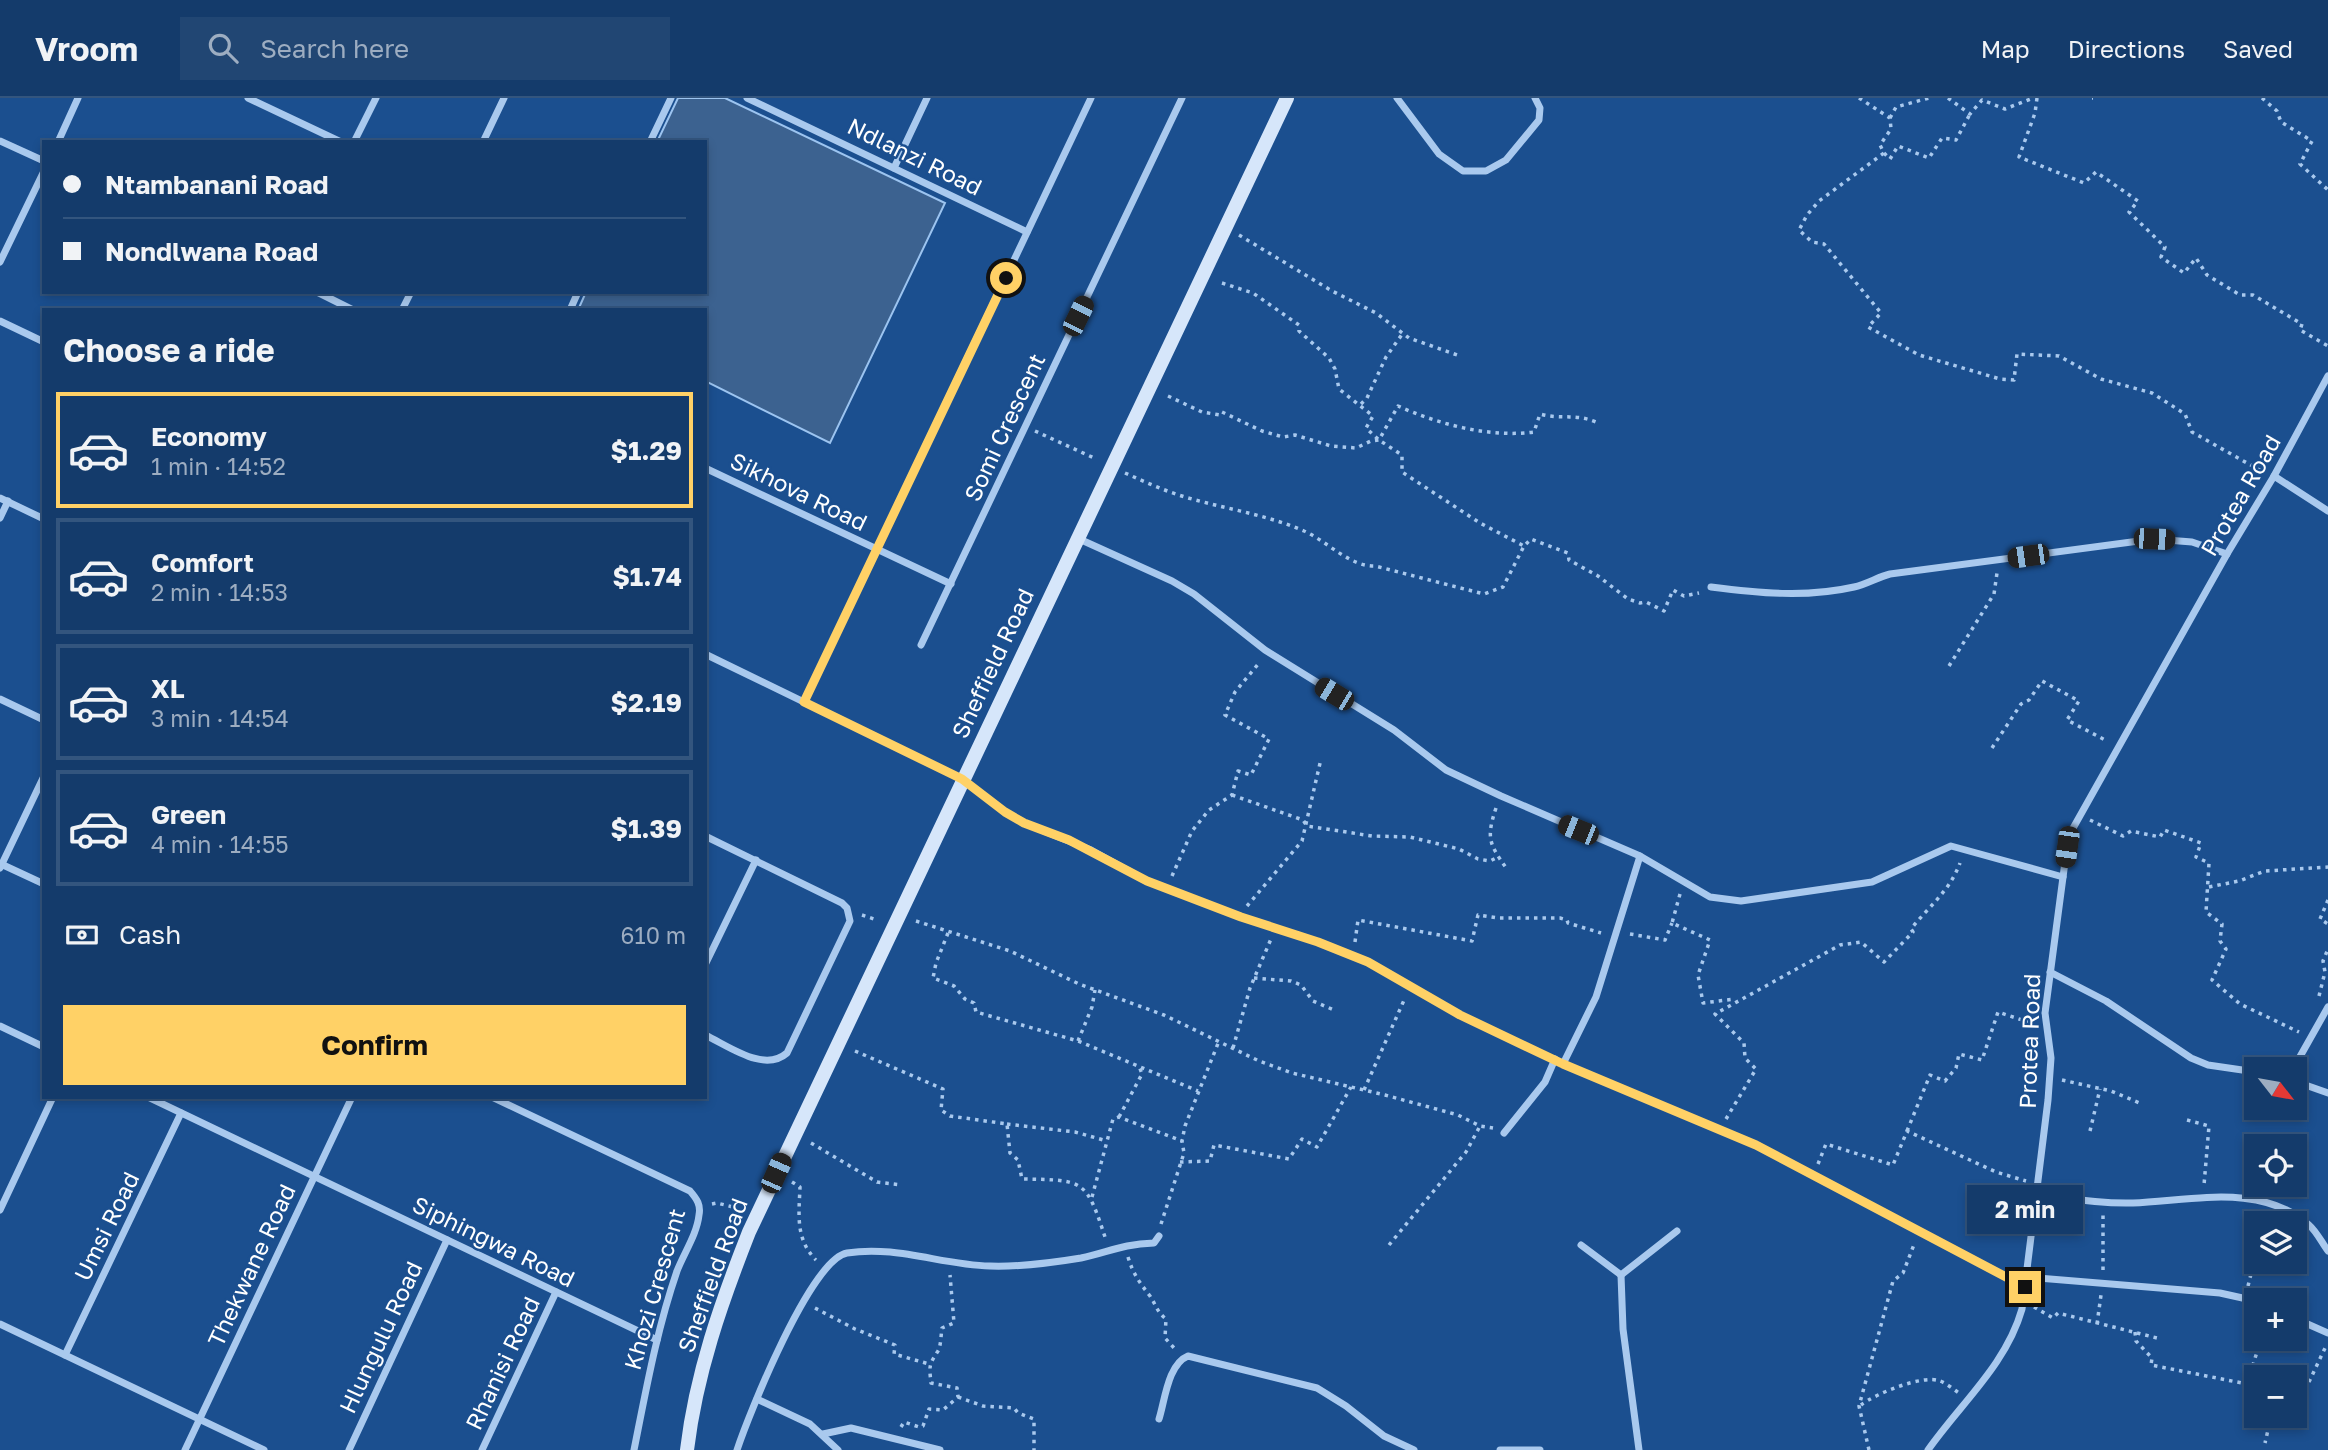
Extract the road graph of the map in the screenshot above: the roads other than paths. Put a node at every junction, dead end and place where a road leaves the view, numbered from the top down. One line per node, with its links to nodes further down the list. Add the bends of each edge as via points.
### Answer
1 (78, 98): 13 (street)
2 (248, 98): 14 (street)
3 (376, 98): 15 (street)
4 (504, 98): 16 (street)
5 (671, 98): 17 (street)
6 (747, 98): 20 (street, Ndlanzi Road)
7 (927, 98): 20 (street)
8 (1091, 98): 22 (street)
9 (1182, 98): 39 (street, Somi Crescent)
10 (1287, 98): 36 (street, Sheffield Road)
11 (1397, 98): 12 (street, via 1439,154 1463,171 1486,171 1506,160 1539,120)
12 (1535, 98)
13 (59, 140)
14 (337, 140)
15 (355, 140)
16 (484, 140)
17 (651, 140)
18 (0, 141): 19 (street)
19 (42, 161)
20 (894, 168): 22 (street, Ndlanzi Road)
21 (42, 175): 23 (street)
22 (1027, 232): 37 (street)
23 (0, 262)
24 (321, 294): 25 (street)
25 (350, 308)
26 (0, 321): 27 (street)
27 (42, 341)
28 (2328, 376): 30 (street, Protea Road)
29 (707, 469): 37 (street, Sikhova Road)
30 (2274, 476): 33 (street); 38 (street, Protea Road)
31 (0, 498): 32 (street)
32 (8, 502): 34 (street); 35 (street)
33 (2328, 511)
34 (42, 518)
35 (0, 519)
36 (1077, 538): 46 (street, Sheffield Road); 49 (street, via 1194,594 1265,650 1394,730 1446,770)
37 (876, 550): 39 (street); 44 (street)
38 (2227, 554): 40 (street, via 2192,542 2154,539 1890,574 1862,585 1818,592 1784,594); 52 (street, Protea Road, via 2079,813)
39 (950, 583): 41 (street, Somi Crescent)
40 (1710, 587)
41 (921, 645)
42 (707, 655): 44 (street)
43 (0, 699): 45 (street)
44 (804, 702): 46 (street)
45 (42, 719)
46 (962, 779): 61 (street, via 1024,823 1069,840 1134,875 1355,957 1460,1015); 99 (street, Sheffield Road, via 749,1232 712,1334)
47 (42, 780): 51 (street)
48 (707, 837): 50 (street)
49 (1640, 856): 52 (street, via 1719,900 1741,901 1872,882 1951,846); 62 (street, via 1596,998)
50 (756, 860): 54 (street); 58 (street, via 842,904 850,920 787,1053 774,1061 758,1060)
51 (1, 865): 53 (street)
52 (2063, 877): 55 (street, Protea Road)
53 (42, 883)
54 (707, 961)
55 (2050, 972): 63 (street, via 2106,1001 2192,1058); 73 (street, Protea Road, via 2045,1013 2050,1077)
56 (2328, 1005): 60 (street)
57 (0, 1026): 59 (street)
58 (707, 1036)
59 (42, 1046)
60 (2300, 1057)
61 (1555, 1059): 62 (street); 71 (street, via 1545,1082)
62 (1563, 1064): 82 (street, via 1723,1130 1815,1174)
63 (2244, 1070)
64 (2307, 1086): 65 (street)
65 (2328, 1093)
66 (52, 1099): 74 (street)
67 (152, 1099): 70 (street, Siphingwa Road)
68 (351, 1099): 72 (street, Thekwane Road)
69 (496, 1099): 88 (street, Khozi Crescent, via 690,1191 700,1207 698,1222)
70 (181, 1113): 72 (street, Siphingwa Road); 89 (street, Umsi Road)
71 (1504, 1133)
72 (315, 1177): 77 (street, Siphingwa Road); 91 (street, Thekwane Road)
73 (2036, 1194): 79 (street, via 2134,1203 2244,1198 2285,1210 2310,1226); 81 (street, Protea Road)
74 (0, 1210)
75 (1677, 1231): 80 (street)
76 (1159, 1236): 90 (street, via 1154,1244 1125,1245 1030,1265 949,1263 908,1254 844,1254 825,1269 805,1301)
77 (447, 1240): 83 (street, Siphingwa Road); 96 (street, Hlungulu Road)
78 (1581, 1245): 80 (street)
79 (2328, 1251)
80 (1621, 1275): 106 (street, via 1623,1329)
81 (2027, 1277): 82 (street, Protea Road); 84 (street)
82 (2025, 1287): 107 (street, Protea Road, via 2011,1343)
83 (556, 1293): 88 (street, Siphingwa Road); 97 (street, Rhanisi Road)
84 (2244, 1298)
85 (0, 1324): 89 (street)
86 (2307, 1325): 87 (street)
87 (2327, 1337)
88 (657, 1340): 98 (street, Khozi Crescent)
89 (65, 1355): 91 (street)
90 (757, 1399): 93 (street); 100 (street)
91 (200, 1419): 94 (street, Thekwane Road); 95 (street)
92 (1159, 1419): 103 (street, via 1172,1375 1188,1356 1317,1388 1384,1436)
93 (823, 1434): 101 (street); 102 (street, via 851,1428)
94 (185, 1450)
95 (264, 1450)
96 (349, 1450)
97 (482, 1450)
98 (634, 1450)
99 (687, 1450)
100 (737, 1450)
101 (838, 1450)
102 (940, 1450)
103 (1413, 1450)
104 (1500, 1450): 105 (street)
105 (1540, 1450)
106 (1639, 1450)
107 (1928, 1450)

